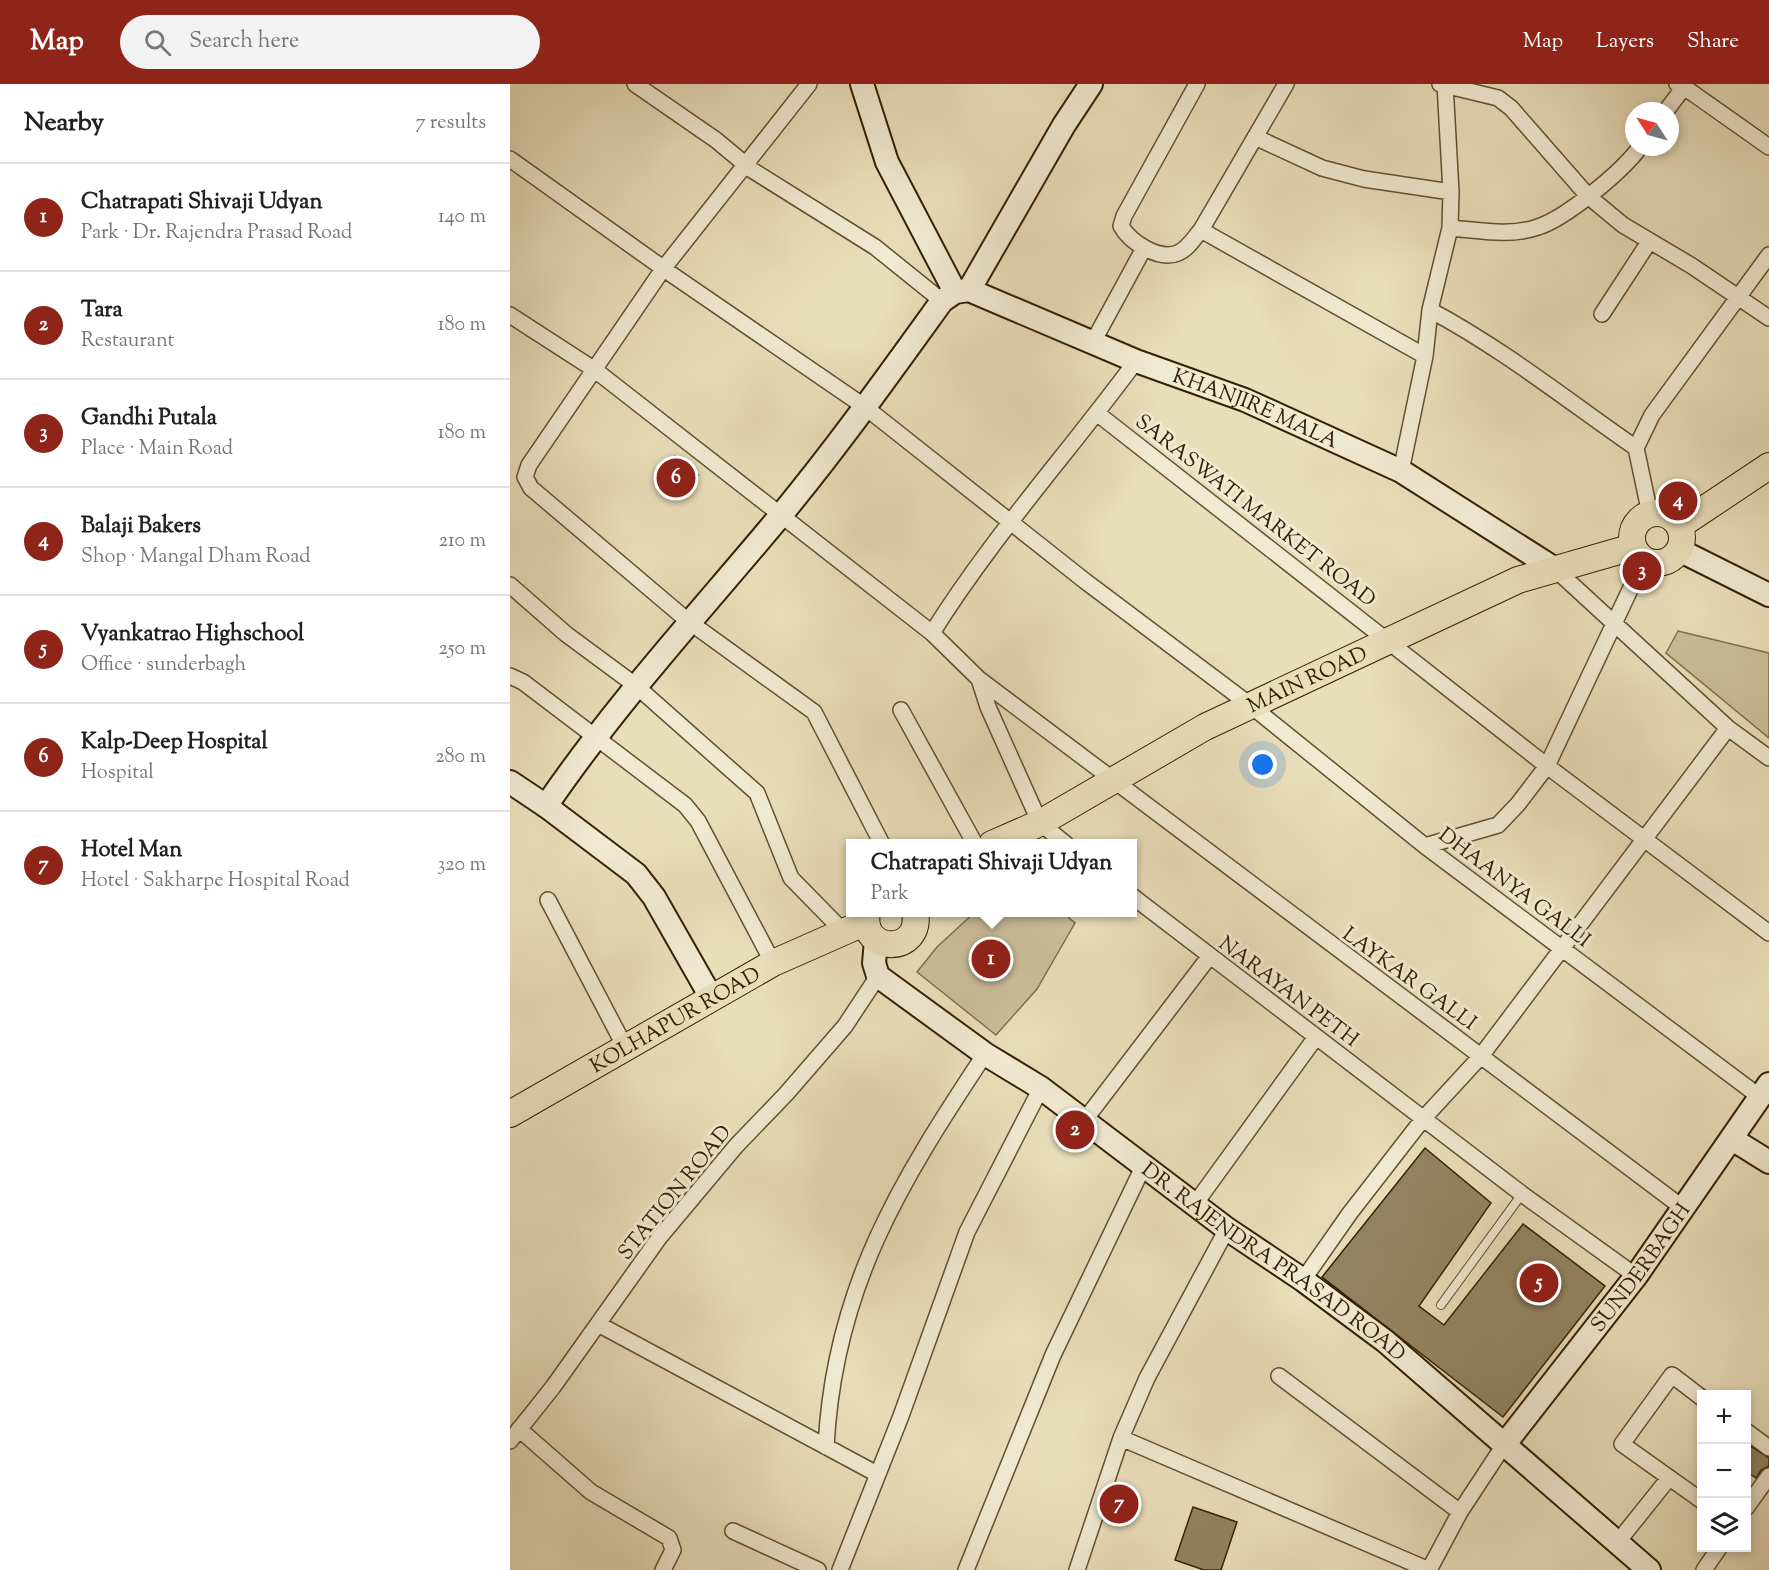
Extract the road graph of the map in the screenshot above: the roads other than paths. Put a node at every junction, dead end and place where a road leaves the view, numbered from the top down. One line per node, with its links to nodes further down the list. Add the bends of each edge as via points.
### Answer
1 (635, 84): 14 (street)
2 (809, 84): 14 (street)
3 (862, 84): 23 (street, via 887,162)
4 (1091, 84): 23 (street)
5 (1197, 84): 20 (street, via 1124,216 1121,226 1125,234)
6 (1286, 84): 10 (street)
7 (1443, 85): 15 (street); 16 (street, via 1498,98)
8 (1683, 85): 9 (street); 11 (street)
9 (1672, 102)
10 (1255, 137): 15 (street, via 1322,168 1364,179); 18 (street)
11 (1769, 147)
12 (1634, 156): 16 (street)
13 (510, 159): 22 (street, DHAANYA GALLI)
14 (745, 164): 22 (street); 23 (street)
15 (1451, 192): 17 (street)
16 (1588, 196): 17 (street, via 1539,227 1515,232); 19 (street)
17 (1450, 228): 25 (street)
18 (1201, 230): 20 (street, via 1177,254 1165,255); 30 (street)
19 (1649, 242): 24 (street); 27 (street)
20 (1144, 248): 29 (street)
21 (1769, 255): 24 (street)
22 (663, 269): 32 (street); 33 (street, DHAANYA GALLI)
23 (955, 294): 29 (street, KHANJIRE MALA); 33 (street)
24 (1737, 296): 28 (street); 35 (street, via 1652,415)
25 (1430, 310): 30 (street); 35 (street, via 1510,358)
26 (510, 315): 32 (street, LAYKAR GALLI)
27 (1602, 315)
28 (1769, 318)
29 (1092, 344): 31 (street, KHANJIRE MALA)
30 (1425, 356): 37 (street)
31 (1136, 361): 34 (street); 37 (street, KHANJIRE MALA, via 1245,400)
32 (595, 370): 39 (street, LAYKAR GALLI); 46 (street, via 529,465 525,477 531,488)
33 (865, 407): 39 (street); 40 (street, DHAANYA GALLI)
34 (1098, 414): 40 (street); 49 (street, SARASWATI MARKET ROAD)
35 (1635, 448): 38 (street)
36 (1769, 466): 41 (main road)
37 (1401, 471): 43 (street, KHANJIRE MALA)
38 (1650, 514): 41 (main road, via 1666,515); 42 (main road, via 1633,531)
39 (781, 515): 46 (street); 48 (street, LAYKAR GALLI)
40 (1012, 524): 48 (street, via 964,582); 53 (street, DHAANYA GALLI)
41 (1679, 538): 42 (main road, via 1668,561 1652,563); 45 (street)
42 (1639, 553): 43 (main road, MAIN ROAD); 47 (street)
43 (1554, 569): 47 (street); 49 (main road, MAIN ROAD, via 1518,579)
44 (510, 585): 52 (street)
45 (1769, 595)
46 (688, 621): 52 (street); 63 (street, via 814,712)
47 (1615, 624): 55 (street); 58 (street)
48 (932, 633): 51 (street, LAYKAR GALLI)
49 (1388, 640): 53 (main road, MAIN ROAD); 58 (street, SARASWATI MARKET ROAD)
50 (510, 676): 56 (street)
51 (979, 679): 59 (street, LAYKAR GALLI); 62 (street)
52 (635, 685): 56 (street); 71 (street, via 757,793 791,878)
53 (1250, 705): 59 (main road, MAIN ROAD); 68 (street, DHAANYA GALLI)
54 (901, 710): 64 (street)
55 (1728, 728): 57 (street); 67 (street)
56 (595, 738): 61 (street); 78 (street, via 684,805 698,821)
57 (1769, 758)
58 (1547, 766): 67 (street, SARASWATI MARKET ROAD); 68 (street, via 1498,825)
59 (1114, 780): 62 (main road, MAIN ROAD); 84 (street, LAYKAR GALLI)
60 (510, 782): 61 (street)
61 (546, 806): 80 (street, via 636,874 654,897)
62 (1040, 823): 65 (main road, MAIN ROAD); 66 (street)
63 (880, 839)
64 (973, 839)
65 (1002, 839)
66 (1061, 839)
67 (1645, 840): 75 (street, SARASWATI MARKET ROAD); 76 (street)
68 (1425, 846): 76 (street, DHAANYA GALLI)
69 (549, 900): 82 (street)
70 (1137, 900): 77 (street, NARAYAN PETH)
71 (846, 915)
72 (850, 917): 74 (street)
73 (915, 917): 74 (main road, via 914,930 905,941 891,945)
74 (863, 926): 78 (main road, KOLHAPUR ROAD); 79 (street)
75 (1769, 933)
76 (1561, 948): 84 (street); 86 (street, DHAANYA GALLI)
77 (1209, 957): 81 (street, NARAYAN PETH); 89 (street)
78 (773, 963): 80 (main road, KOLHAPUR ROAD)
79 (878, 976): 83 (street, DR. RAJENDRA PRASAD ROAD); 100 (street, STATION ROAD, via 845,1026 659,1238)
80 (711, 997): 82 (main road, KOLHAPUR ROAD)
81 (1316, 1037): 88 (street, NARAYAN PETH); 94 (street)
82 (625, 1047): 87 (main road, KOLHAPUR ROAD)
83 (984, 1054): 85 (street, DR. RAJENDRA PRASAD ROAD); 107 (street, via 903,1182 868,1253 838,1348)
84 (1481, 1056): 88 (street); 95 (street, LAYKAR GALLI)
85 (1041, 1088): 89 (street, DR. RAJENDRA PRASAD ROAD); 109 (street, via 967,1232)
86 (1764, 1091): 90 (street, SUNDERBAGH)
87 (510, 1114)
88 (1423, 1119): 93 (street, NARAYAN PETH); 98 (street)
89 (1084, 1121): 92 (street, DR. RAJENDRA PRASAD ROAD)
90 (1732, 1139): 91 (street); 95 (street, SUNDERBAGH)
91 (1769, 1162)
92 (1144, 1165): 94 (street, DR. RAJENDRA PRASAD ROAD); 121 (street, via 1053,1355)
93 (1522, 1194): 97 (street, NARAYAN PETH); 99 (lane)
94 (1195, 1204): 96 (street, DR. RAJENDRA PRASAD ROAD)
95 (1683, 1208): 97 (street, SUNDERBAGH)
96 (1227, 1229): 98 (street, DR. RAJENDRA PRASAD ROAD); 105 (street, via 1147,1378)
97 (1636, 1276): 106 (street, SUNDERBAGH)
98 (1303, 1280): 106 (street, DR. RAJENDRA PRASAD ROAD, via 1385,1341)
99 (1441, 1305)
100 (598, 1324): 103 (street, STATION ROAD); 107 (street)
101 (1279, 1376): 114 (street)
102 (1697, 1395): 111 (street, via 1672,1376 1622,1444)
103 (515, 1435): 118 (street, via 591,1491 669,1538 673,1550)
104 (1751, 1435): 108 (street)
105 (1121, 1438): 122 (street); 123 (street)
106 (1504, 1445): 114 (street); 116 (street, DR. RAJENDRA PRASAD ROAD)
107 (826, 1447): 109 (street)
108 (1769, 1448)
109 (877, 1474): 120 (street)
110 (1769, 1476): 113 (street)
111 (1669, 1478): 112 (street); 116 (street)
112 (1697, 1498)
113 (1751, 1501)
114 (1460, 1512): 123 (street)
115 (733, 1531): 119 (street)
116 (1617, 1543): 124 (street, DR. RAJENDRA PRASAD ROAD)
117 (1716, 1552): 125 (street)
118 (663, 1570)
119 (818, 1570)
120 (840, 1570)
121 (966, 1570)
122 (1077, 1570)
123 (1429, 1570)
124 (1649, 1570)
125 (1704, 1570)

